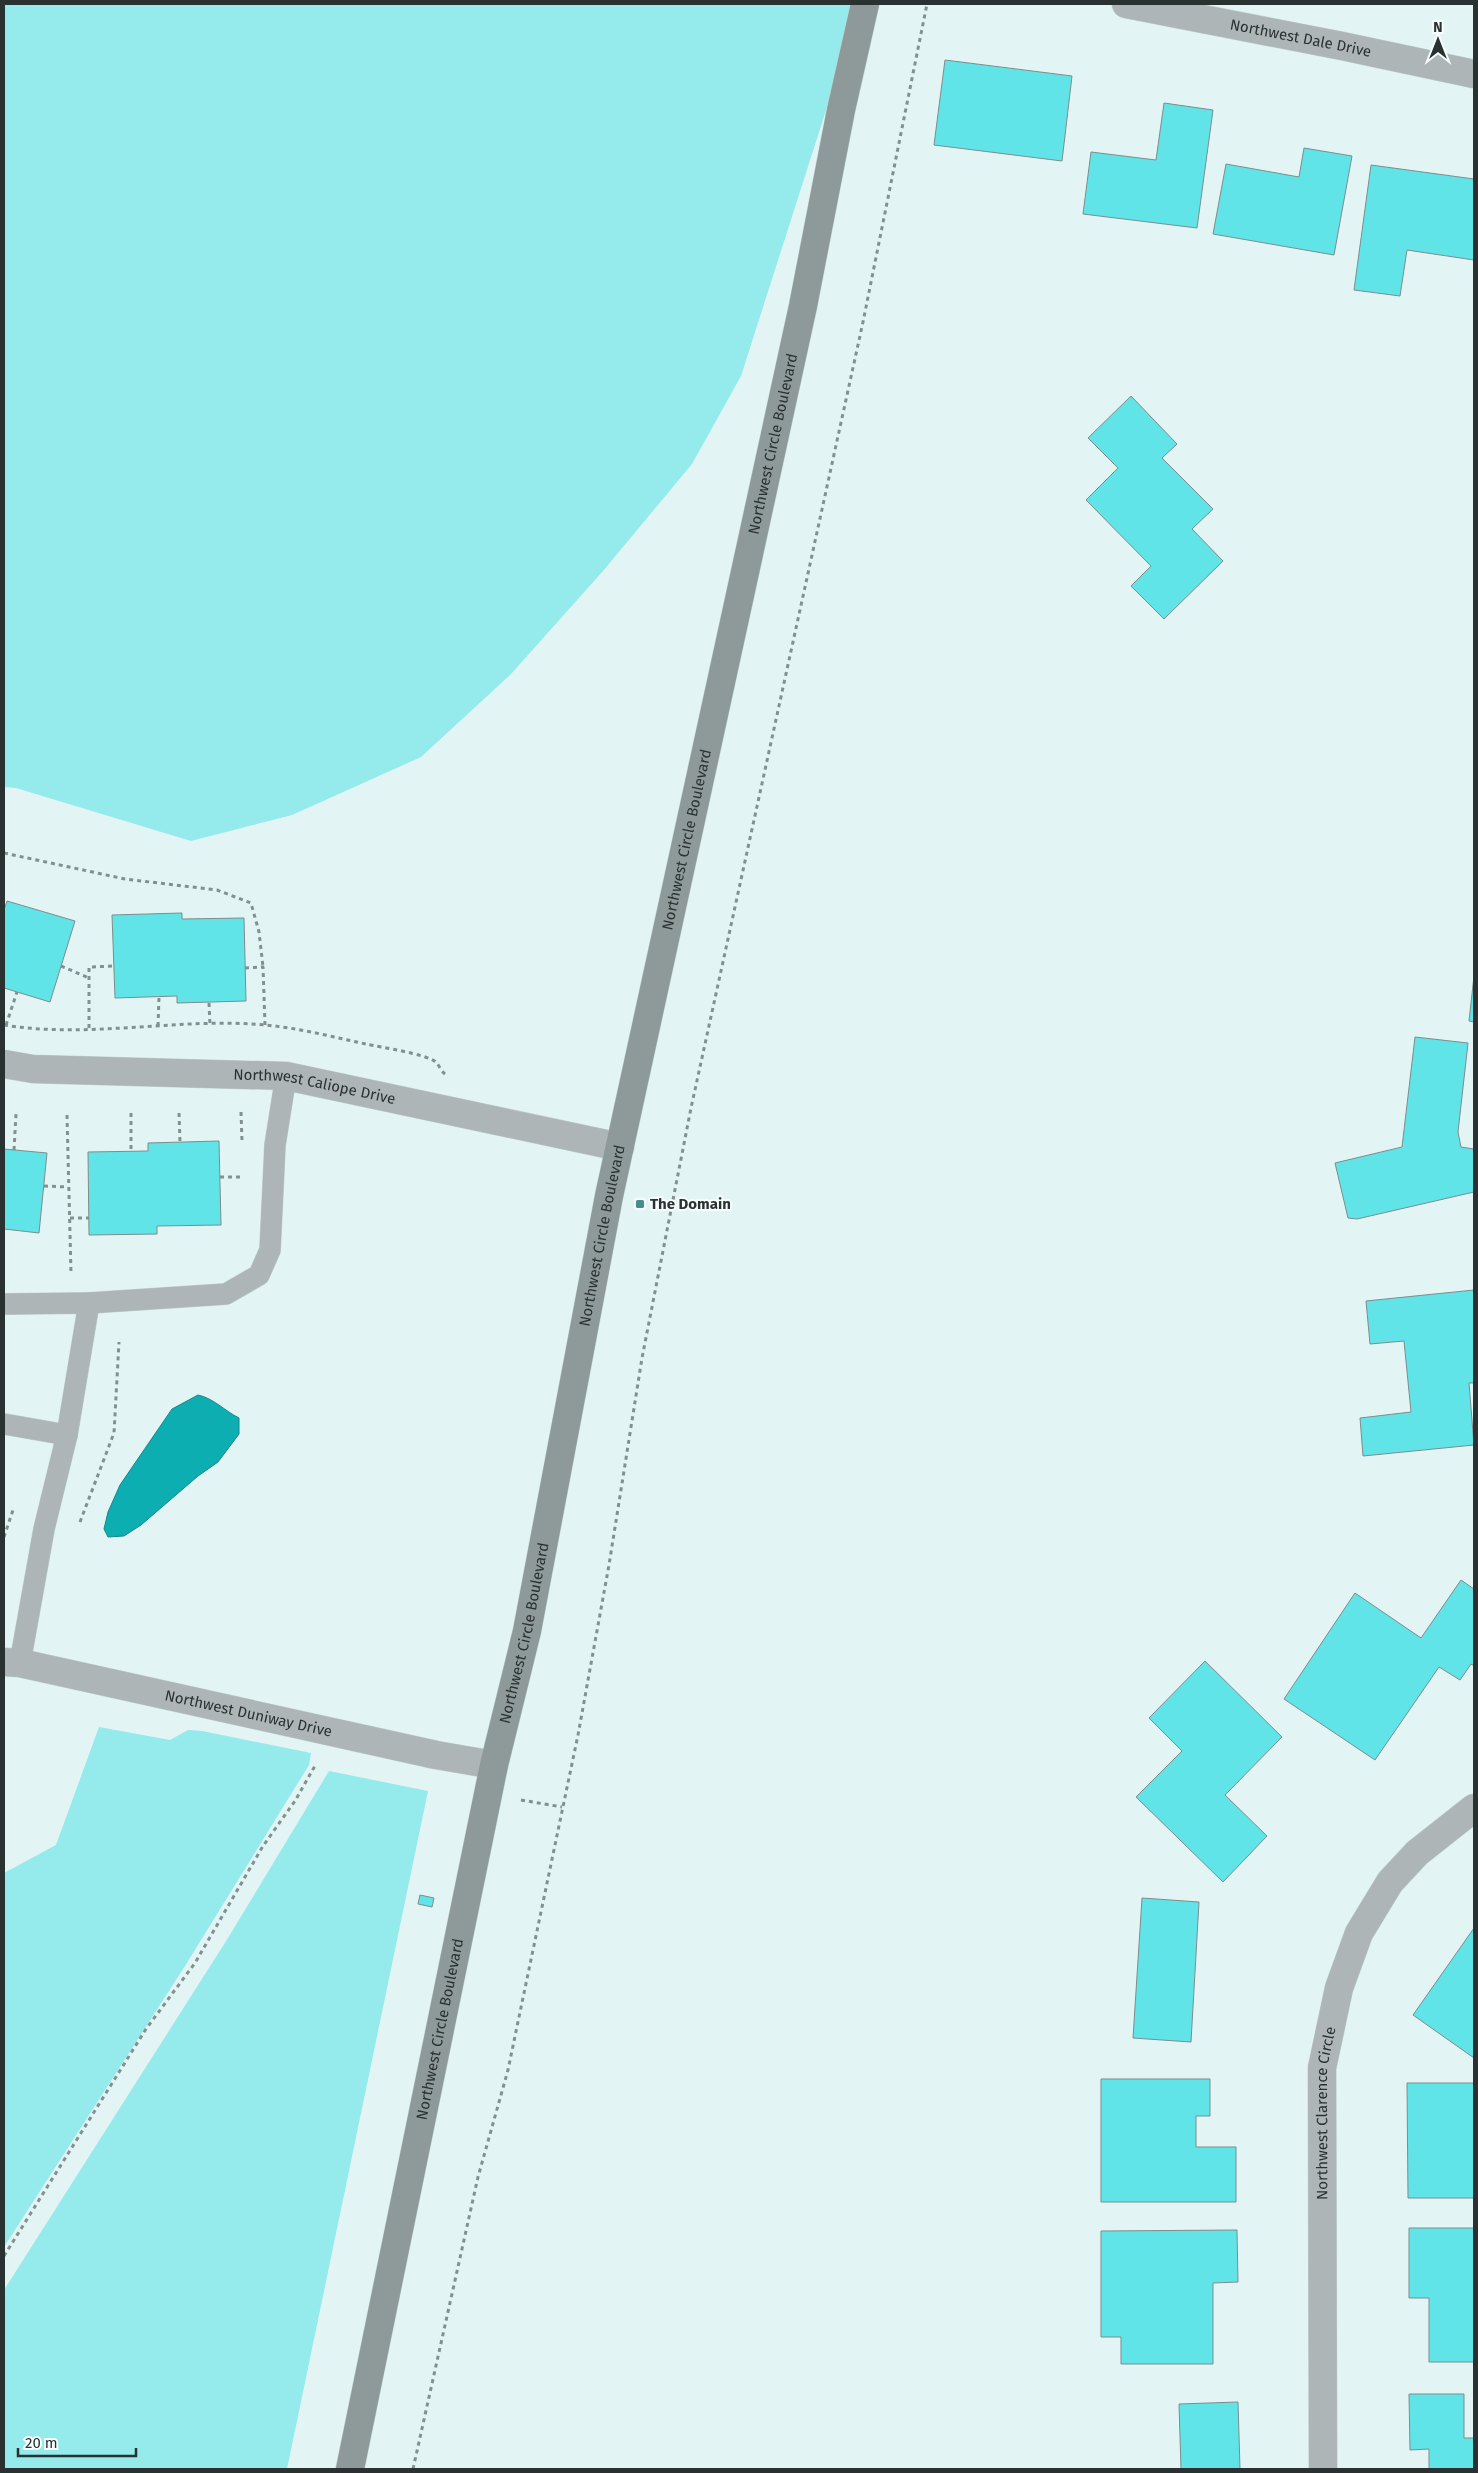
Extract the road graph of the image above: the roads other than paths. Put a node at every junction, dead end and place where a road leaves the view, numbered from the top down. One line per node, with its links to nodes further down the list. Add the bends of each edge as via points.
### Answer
1 (865, 4): 6 (main road, Northwest Circle Boulevard)
2 (1126, 4): 3 (street, Northwest Dale Drive)
3 (1474, 74)
4 (4, 1064): 5 (street, Northwest Caliope Drive, via 33,1069)
5 (286, 1076): 6 (street, Northwest Caliope Drive); 7 (lane, via 275,1144 270,1250 259,1275 226,1294)
6 (620, 1146): 12 (main road, Northwest Circle Boulevard, via 526,1631)
7 (90, 1303): 8 (lane); 10 (lane)
8 (4, 1304)
9 (4, 1424): 10 (lane)
10 (67, 1435): 11 (lane)
11 (12, 1662): 12 (street, Northwest Duniway Drive)
12 (494, 1765): 14 (main road, Northwest Circle Boulevard)
13 (1474, 1808): 15 (street, Northwest Clarence Circle, via 1417,1854 1390,1882 1359,1932 1339,1988 1322,2068)
14 (350, 2469)
15 (1323, 2469)

